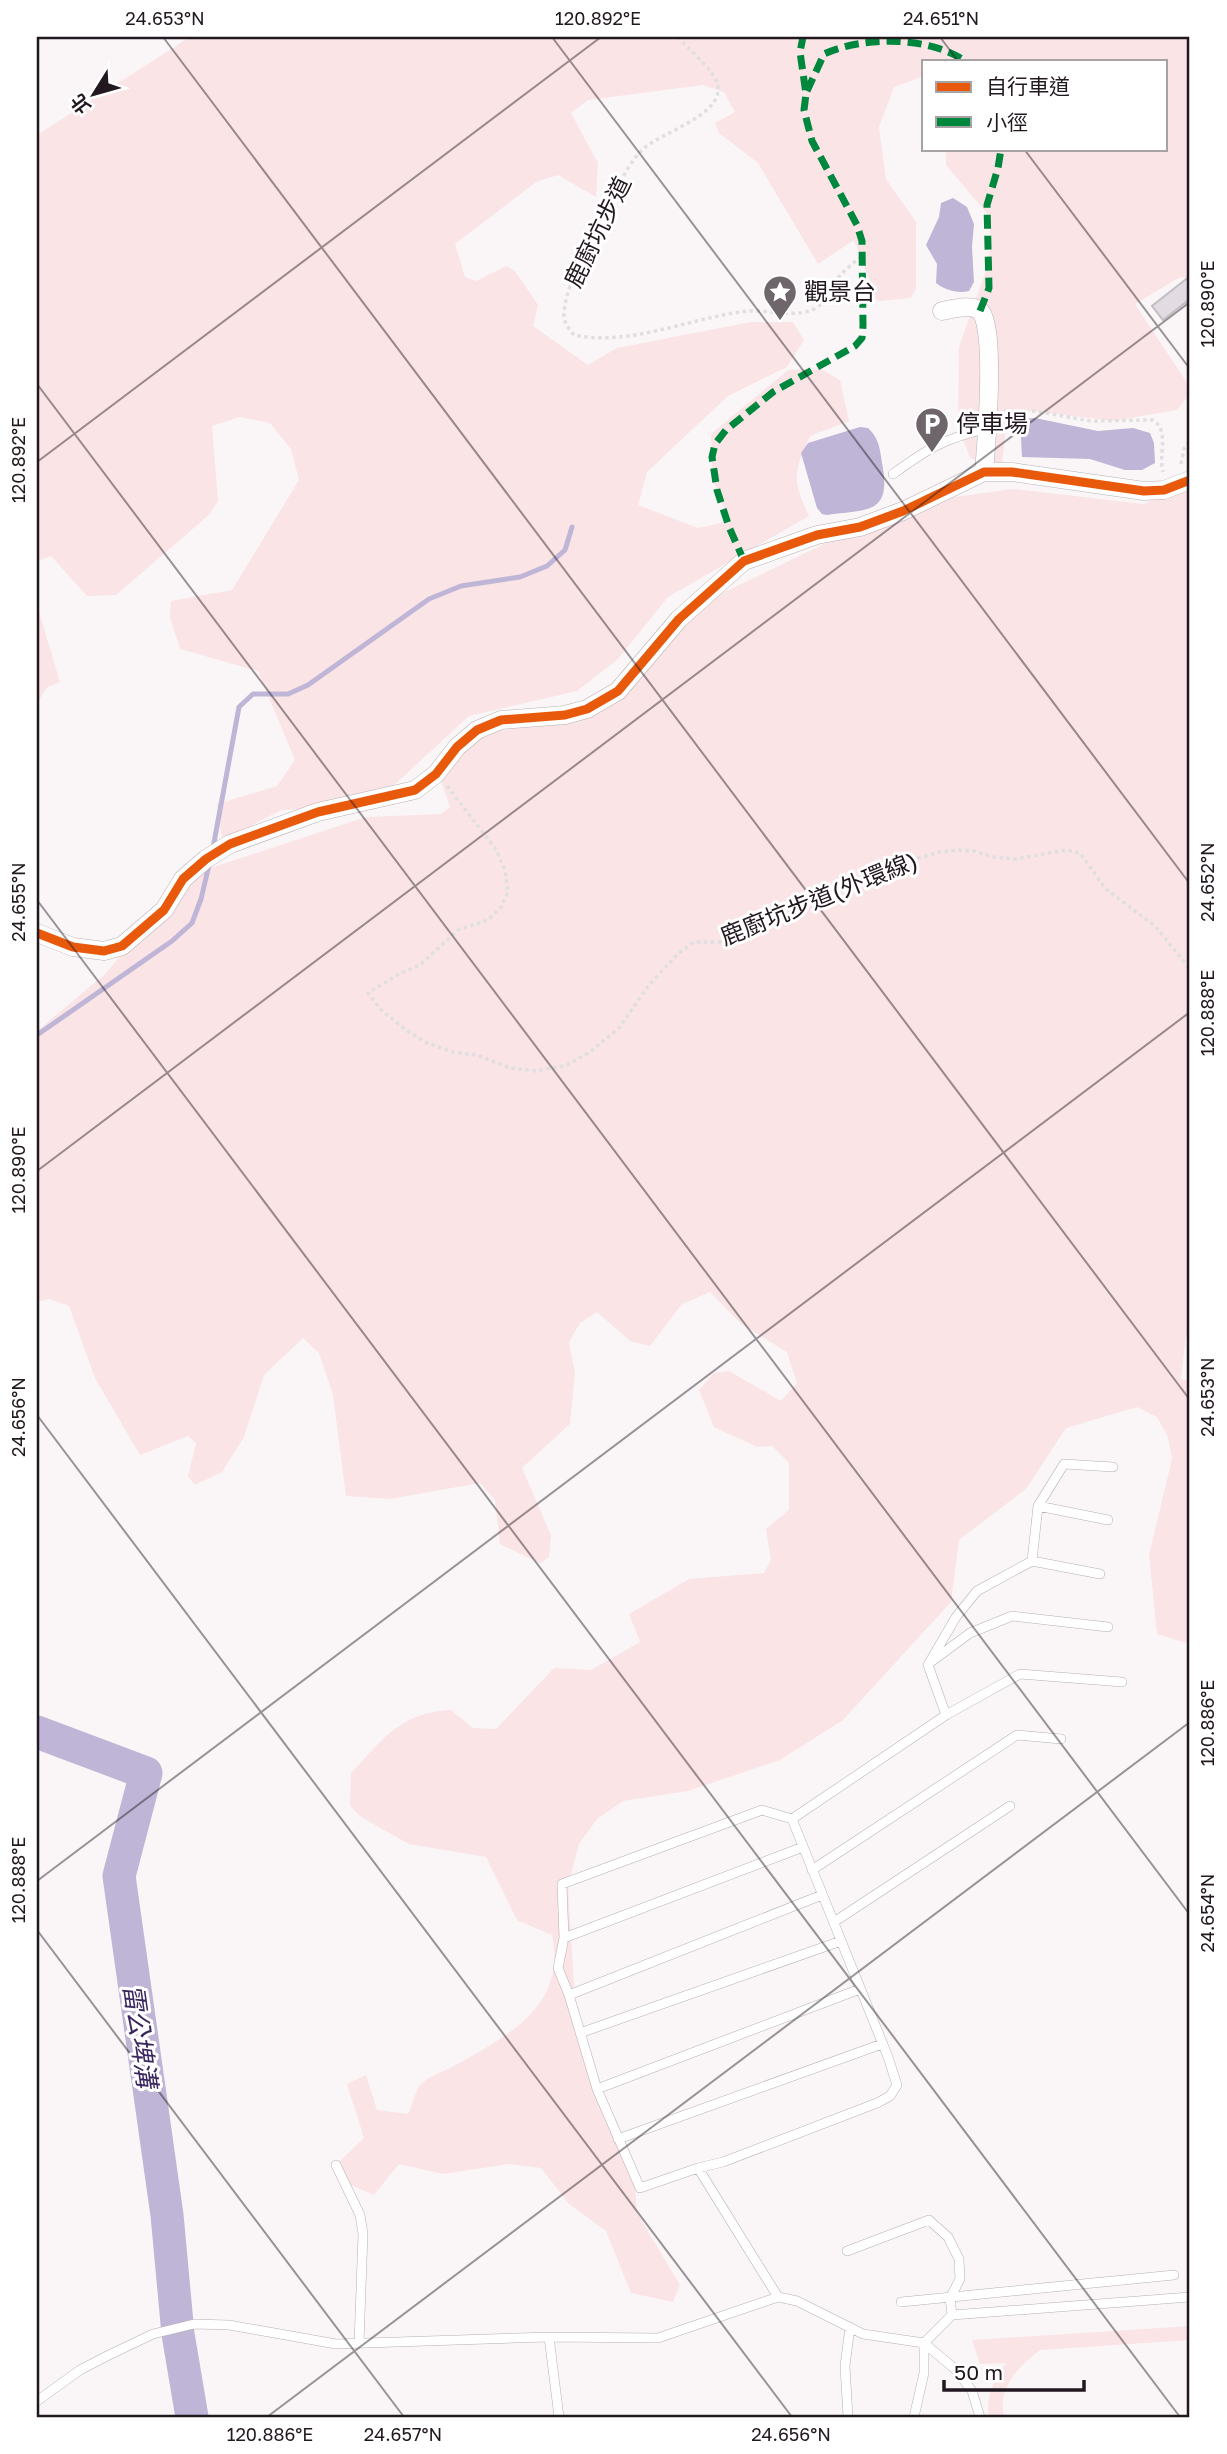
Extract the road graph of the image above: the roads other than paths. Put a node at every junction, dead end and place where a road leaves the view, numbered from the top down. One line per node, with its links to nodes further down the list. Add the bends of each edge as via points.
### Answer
1 (942, 310): 2 (street, via 970,307 985,318)
2 (988, 419): 3 (street); 4 (lane, via 930,447)
3 (984, 472): 5 (street, via 1144,491 1164,490); 6 (street, via 860,527 817,535 744,561 678,619 618,691 587,709 501,720 477,730 415,790 318,812 224,848 183,879 164,910 121,946 104,951 73,947)
4 (893, 474)
5 (1190, 480)
6 (37, 933)
7 (1112, 1466): 8 (lane, via 1064,1464)
8 (1038, 1506): 9 (lane); 10 (lane)
9 (1108, 1520)
10 (1032, 1562): 11 (lane); 13 (lane, via 977,1591)
11 (1100, 1574)
12 (1108, 1627): 13 (lane, via 1012,1616 970,1633)
13 (928, 1665): 15 (lane)
14 (1122, 1682): 15 (lane, via 1020,1674)
15 (946, 1715): 18 (lane)
16 (1061, 1740): 20 (lane, via 1017,1735)
17 (1010, 1806): 22 (lane)
18 (792, 1819): 19 (lane); 23 (lane, via 762,1810 562,1884)
19 (803, 1847): 20 (lane); 23 (lane)
20 (812, 1870): 21 (lane)
21 (822, 1895): 22 (lane); 26 (lane)
22 (834, 1922): 24 (lane)
23 (564, 1938): 26 (lane, via 558,1968)
24 (841, 1941): 25 (lane); 27 (lane)
25 (860, 1989): 28 (lane); 29 (lane)
26 (569, 1994): 27 (lane)
27 (580, 2033): 29 (lane)
28 (882, 2044): 30 (lane); 32 (lane, via 897,2085 890,2096)
29 (597, 2090): 30 (lane)
30 (618, 2139): 32 (lane, via 640,2188)
31 (336, 2165): 42 (lane, via 360,2215 363,2234)
32 (698, 2168): 35 (lane)
33 (847, 2251): 37 (lane, via 929,2220 948,2237 959,2259 960,2279)
34 (1174, 2275): 37 (lane)
35 (778, 2297): 40 (lane, via 797,2301); 41 (lane, via 658,2338)
36 (1190, 2297): 39 (lane)
37 (950, 2298): 38 (lane); 39 (lane)
38 (901, 2302)
39 (952, 2315): 43 (lane)
40 (850, 2327): 43 (lane, via 863,2334); 46 (lane, via 845,2366)
41 (550, 2337): 42 (lane); 45 (lane)
42 (359, 2343): 44 (lane, via 336,2344 229,2325 194,2324 167,2329 80,2370)
43 (924, 2343): 47 (lane, via 924,2373); 48 (lane, via 972,2390)
44 (37, 2401)
45 (559, 2417)
46 (848, 2417)
47 (914, 2417)
48 (980, 2417)

